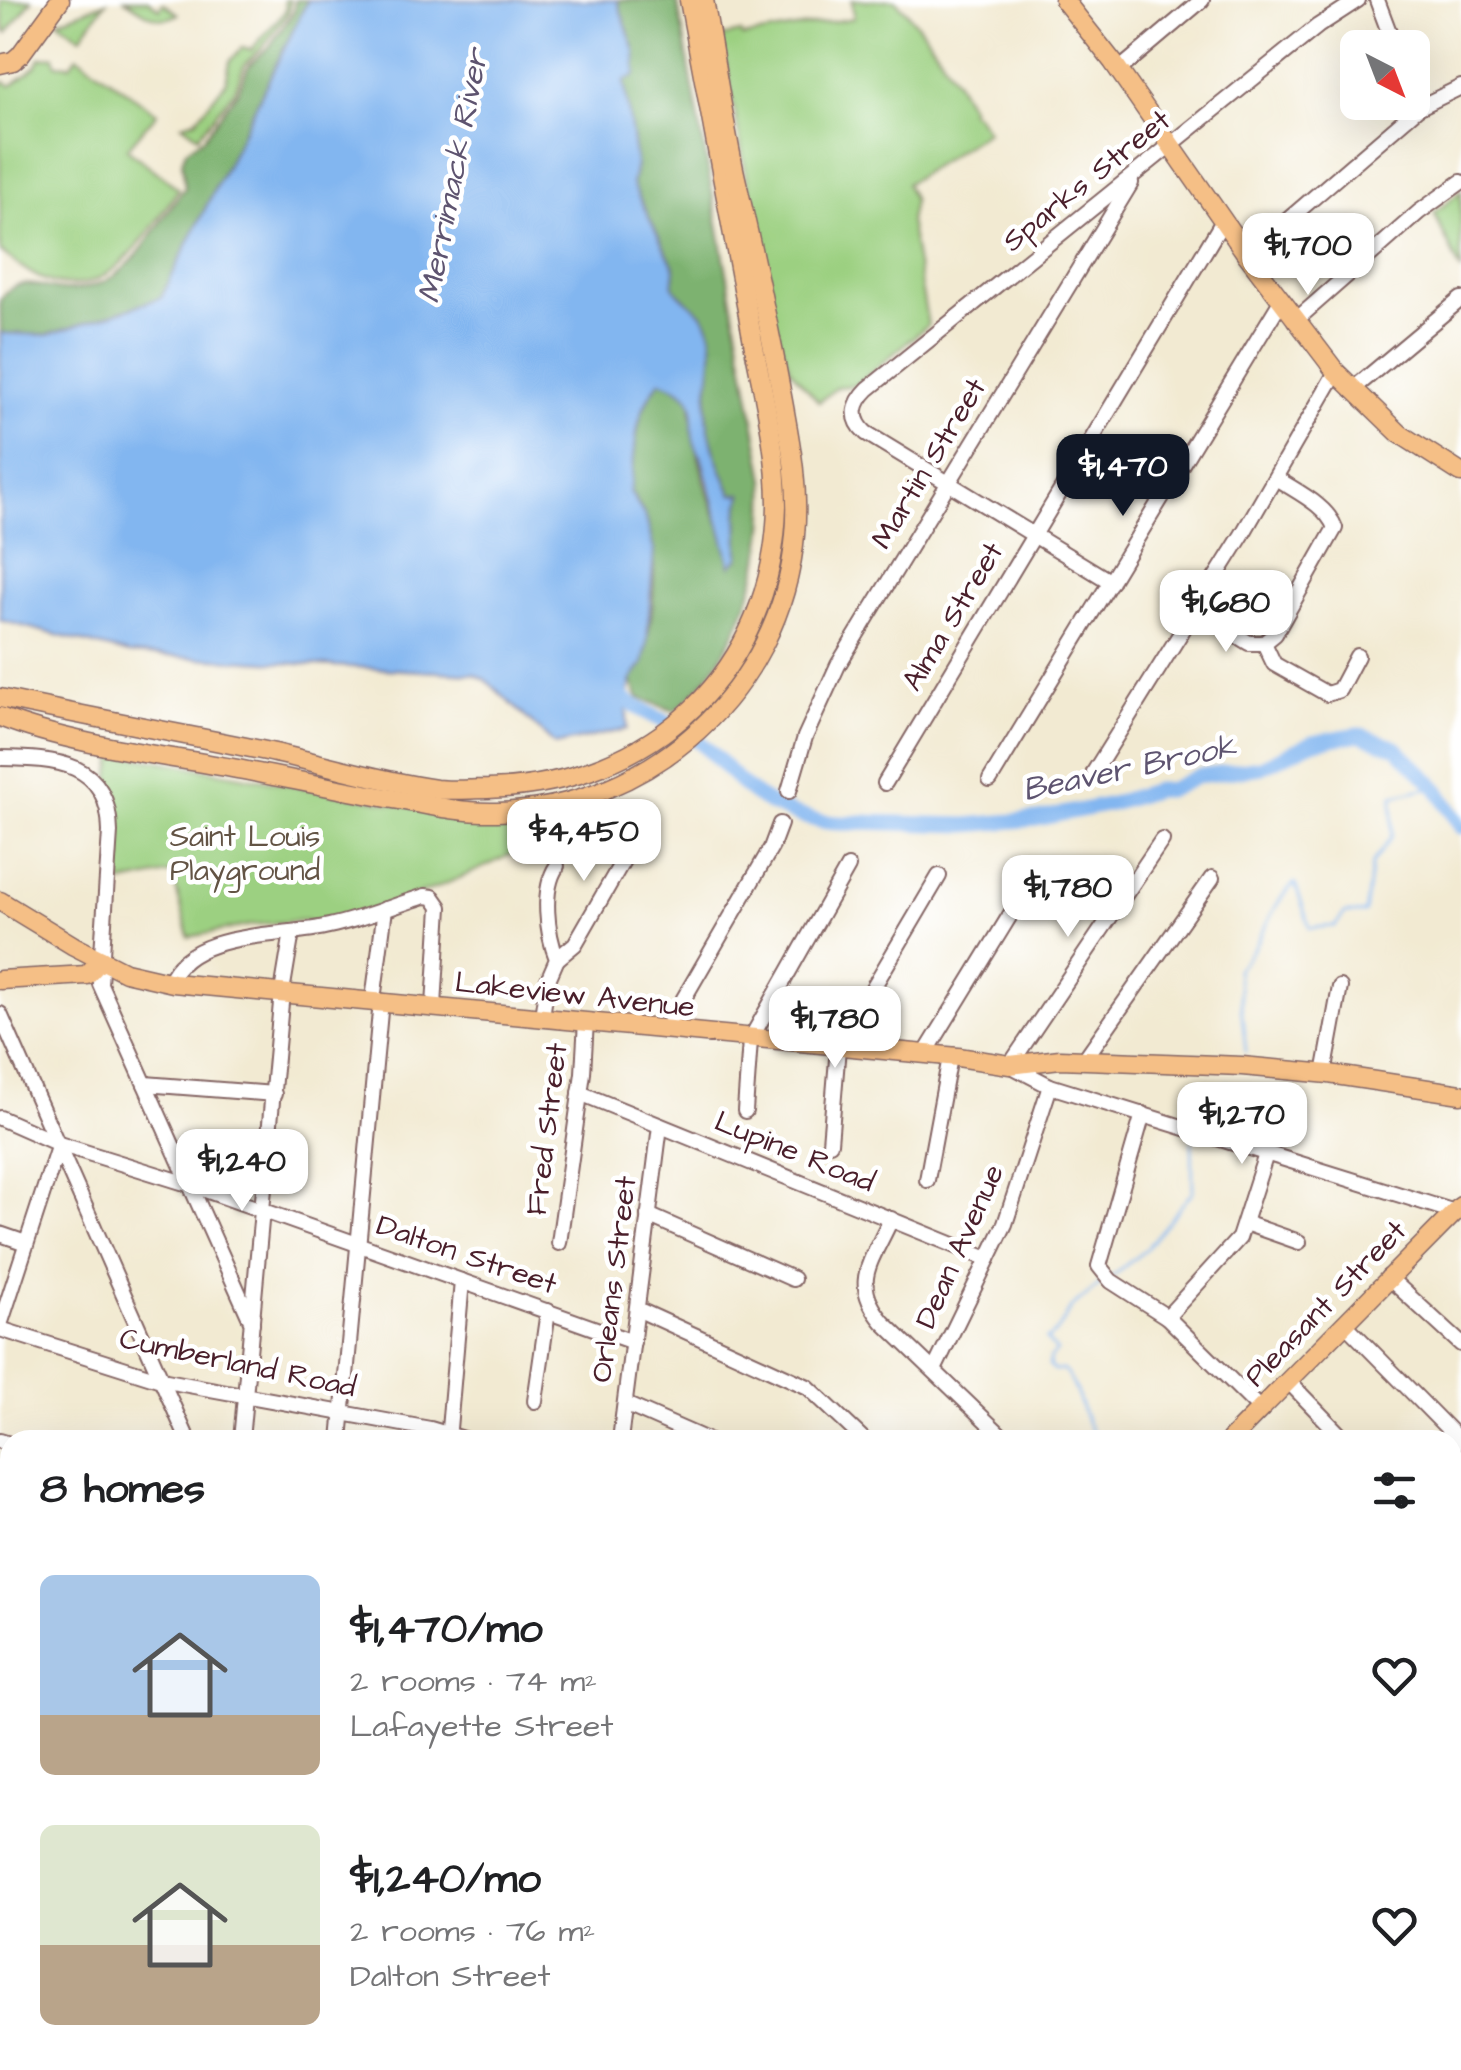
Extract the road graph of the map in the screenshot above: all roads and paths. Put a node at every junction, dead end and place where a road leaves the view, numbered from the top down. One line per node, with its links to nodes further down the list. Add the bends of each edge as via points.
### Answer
1 (60, 0): 9 (main road, via 20,55)
2 (689, 0): 32 (main road, via 766,399 777,502 762,598 730,664 700,703 662,736 607,766 553,784 437,789)
3 (704, 0): 34 (main road, via 797,499 792,559 778,611 748,673 714,718 636,776 578,800 481,812)
4 (1064, 0): 10 (main road)
5 (1202, 0): 10 (street)
6 (1358, 0): 14 (street, Sparks Street)
7 (1377, 0): 8 (street)
8 (1388, 30)
9 (0, 64)
10 (1119, 70): 14 (main road)
11 (1461, 87): 12 (street)
12 (1430, 96)
13 (1394, 120): 18 (street)
14 (1172, 146): 15 (street, Sparks Street); 17 (main road)
15 (1137, 174): 26 (street, Martin Street); 26 (street, Sparks Street, via 859,398 856,419 866,432)
16 (1461, 182): 21 (street)
17 (1224, 221): 18 (main road); 27 (street, Alma Street)
18 (1247, 255): 20 (main road)
19 (1461, 298): 23 (street)
20 (1281, 301): 21 (main road); 28 (street)
21 (1295, 321): 22 (main road)
22 (1336, 372): 23 (main road); 25 (street)
23 (1352, 390): 24 (main road, via 1400,434)
24 (1461, 473)
25 (1276, 478): 29 (street); 30 (street, via 1334,524)
26 (948, 482): 27 (street); 40 (street, Martin Street, via 831,679)
27 (1034, 534): 28 (street); 39 (street, Alma Street)
28 (1111, 582): 38 (street)
29 (1194, 610): 30 (street, via 1249,643); 37 (street)
30 (1264, 643): 31 (street, via 1274,664 1327,694 1339,690)
31 (1357, 656)
32 (0, 698)
33 (0, 717): 34 (main road)
34 (22, 725): 35 (main road)
35 (0, 736)
36 (0, 758): 53 (street, via 66,762 79,767 102,797 110,832)
37 (1094, 772)
38 (990, 780)
39 (884, 782)
40 (789, 791)
41 (780, 824): 63 (street)
42 (637, 836): 52 (street, via 575,944)
43 (1162, 840): 69 (street)
44 (557, 866): 52 (street, via 548,883)
45 (848, 867): 64 (street)
46 (1040, 868): 66 (street)
47 (938, 876): 65 (street)
48 (1212, 878): 68 (street)
49 (0, 901): 53 (main road, Lakeview Avenue)
50 (385, 910): 51 (street); 58 (street); 59 (street, via 425,896 440,907)
51 (292, 932): 55 (street, via 206,949 179,964); 57 (street)
52 (558, 959): 61 (street)
53 (101, 960): 54 (main road, via 87,975); 55 (main road, Lakeview Avenue); 71 (street, via 100,984)
54 (0, 980)
55 (169, 982): 57 (main road, Lakeview Avenue)
56 (1340, 987): 70 (street)
57 (282, 992): 58 (main road, Lakeview Avenue); 73 (street)
58 (377, 1001): 59 (main road, Lakeview Avenue); 94 (street)
59 (434, 1006): 61 (main road, Lakeview Avenue)
60 (0, 1014): 81 (street)
61 (542, 1017): 62 (main road, Lakeview Avenue)
62 (586, 1021): 63 (main road, Lakeview Avenue); 74 (street, Fred Street)
63 (665, 1031): 64 (main road, Lakeview Avenue)
64 (750, 1040): 65 (main road, Lakeview Avenue); 76 (street)
65 (838, 1048): 66 (main road, Lakeview Avenue); 80 (street)
66 (925, 1054): 67 (main road, Lakeview Avenue)
67 (950, 1057): 69 (main road, Lakeview Avenue); 83 (street)
68 (1084, 1060): 69 (main road, Lakeview Avenue); 70 (main road, Lakeview Avenue)
69 (1010, 1065): 72 (street)
70 (1324, 1074): 75 (main road, Lakeview Avenue)
71 (145, 1084): 73 (street); 84 (street)
72 (1050, 1086): 77 (street); 95 (street, Dean Avenue)
73 (274, 1094): 86 (street)
74 (580, 1094): 79 (street, Lupine Road); 93 (street, Fred Street)
75 (1461, 1094)
76 (746, 1111)
77 (1143, 1114): 82 (street); 101 (street, via 1100,1266)
78 (1, 1122): 81 (street, Dalton Street)
79 (660, 1126): 87 (street, Orleans Street); 88 (street, Lupine Road)
80 (830, 1143)
81 (58, 1144): 84 (street, Dalton Street); 92 (street); 108 (street)
82 (1267, 1151): 85 (street); 89 (street)
83 (927, 1180)
84 (192, 1185): 86 (street, Dalton Street); 102 (street)
85 (1458, 1209): 96 (main road, Pleasant Street)
86 (264, 1211): 94 (street, Dalton Street); 102 (street)
87 (648, 1215): 97 (street); 99 (street, Orleans Street)
88 (891, 1219): 95 (street, Lupine Road); 107 (street, via 864,1292 883,1322)
89 (1245, 1222): 91 (street); 101 (street, via 1226,1256)
90 (0, 1234): 92 (street)
91 (1298, 1242)
92 (26, 1243): 104 (street)
93 (560, 1243)
94 (359, 1245): 98 (street, Dalton Street); 114 (street)
95 (988, 1259): 107 (street, Dean Avenue)
96 (1388, 1277): 103 (main road, Pleasant Street); 106 (street)
97 (793, 1280)
98 (462, 1281): 100 (street, Dalton Street); 119 (street)
99 (638, 1309): 105 (street, Orleans Street); 122 (street, via 808,1387)
100 (548, 1312): 105 (street, Dalton Street); 111 (street)
101 (1167, 1317): 113 (street)
102 (252, 1322): 110 (street)
103 (1344, 1322): 109 (main road, Pleasant Street); 126 (street)
104 (0, 1327): 108 (street, Cumberland Road)
105 (633, 1342): 112 (street, Orleans Street)
106 (1461, 1344)
107 (934, 1370): 123 (street)
108 (161, 1380): 110 (street, Cumberland Road); 115 (street)
109 (1288, 1381): 113 (main road, Pleasant Street); 125 (street)
110 (245, 1395): 114 (street, Cumberland Road); 116 (street)
111 (535, 1401)
112 (625, 1404): 120 (street, Orleans Street); 121 (street)
113 (1260, 1409): 124 (main road, Pleasant Street)
114 (343, 1414): 117 (street); 118 (street, Cumberland Road)
115 (184, 1430)
116 (242, 1430)
117 (341, 1430)
118 (416, 1430)
119 (449, 1430)
120 (621, 1430)
121 (684, 1430)
122 (853, 1430)
123 (996, 1430)
124 (1240, 1430)
125 (1335, 1430)
126 (1449, 1430)

